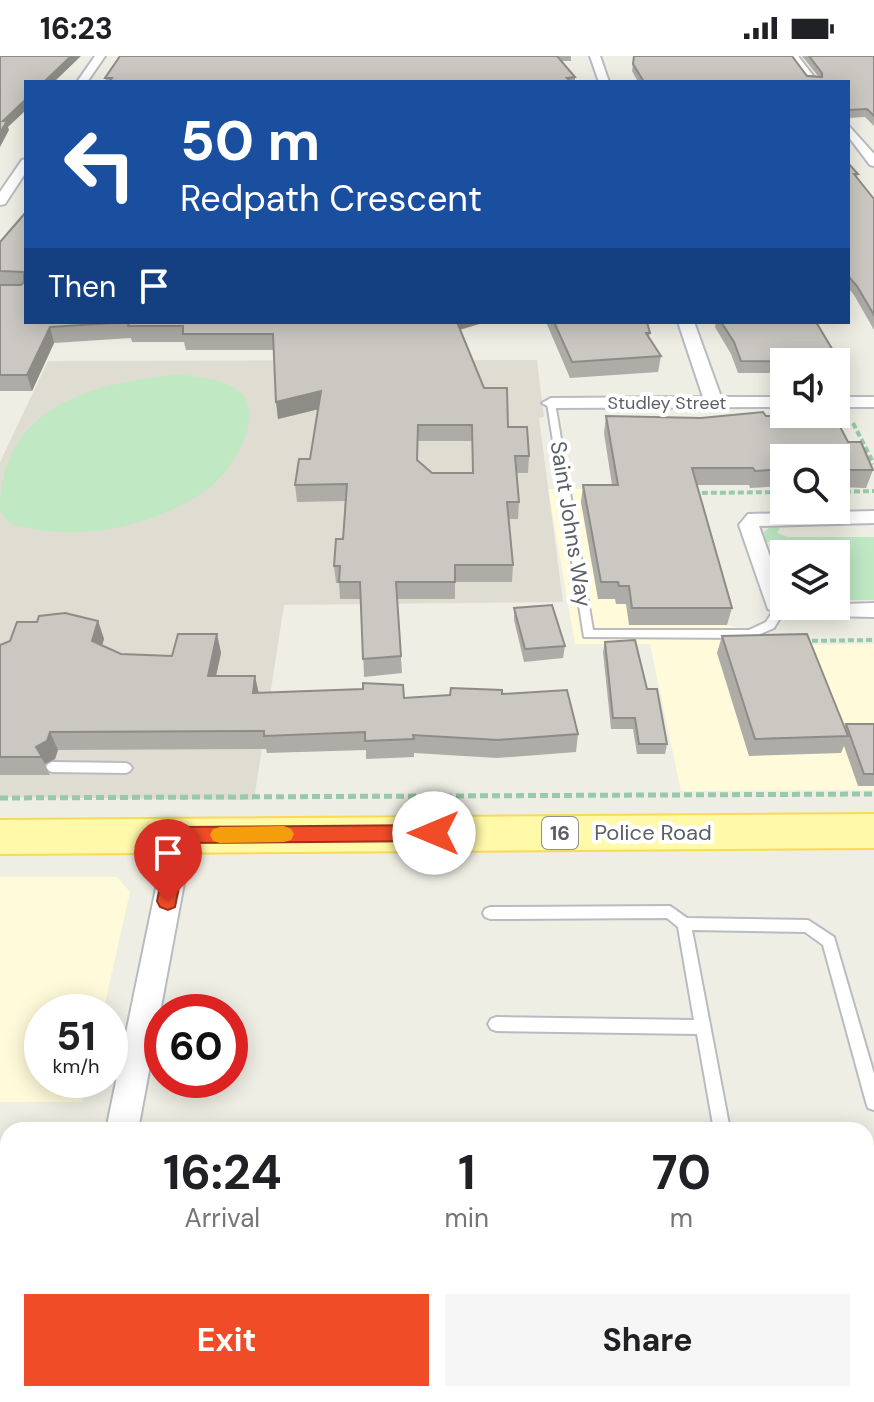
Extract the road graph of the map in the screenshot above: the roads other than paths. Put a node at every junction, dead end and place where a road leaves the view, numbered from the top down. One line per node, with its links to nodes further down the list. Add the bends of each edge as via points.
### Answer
1 (100, 56): 4 (street)
2 (595, 56): 5 (street)
3 (793, 56): 6 (street)
4 (83, 80)
5 (603, 80)
6 (811, 80)
7 (850, 131): 8 (street)
8 (874, 162)
9 (21, 179): 10 (street)
10 (0, 201)
11 (687, 324): 14 (street)
12 (770, 402): 14 (street, Studley Street)
13 (551, 403): 14 (street, Studley Street); 21 (lane, Saint Johns Way, via 588,634 751,634)
14 (714, 403)
15 (871, 408): 16 (street)
16 (850, 409)
17 (874, 517): 18 (street, via 750,520)
18 (770, 588)
19 (850, 609): 20 (street)
20 (874, 610)
21 (773, 620)
22 (52, 767): 23 (lane)
23 (126, 768)
24 (874, 831): 25 (main road, Police Road / 16)
25 (180, 835): 26 (main road, Police Road / 16); 32 (street)
26 (0, 837)
27 (490, 913): 28 (lane, via 670,912)
28 (684, 924): 30 (lane); 31 (lane, via 808,926 829,941)
29 (496, 1024): 30 (lane)
30 (703, 1027): 33 (lane)
31 (874, 1102)
32 (124, 1122)
33 (721, 1122)

